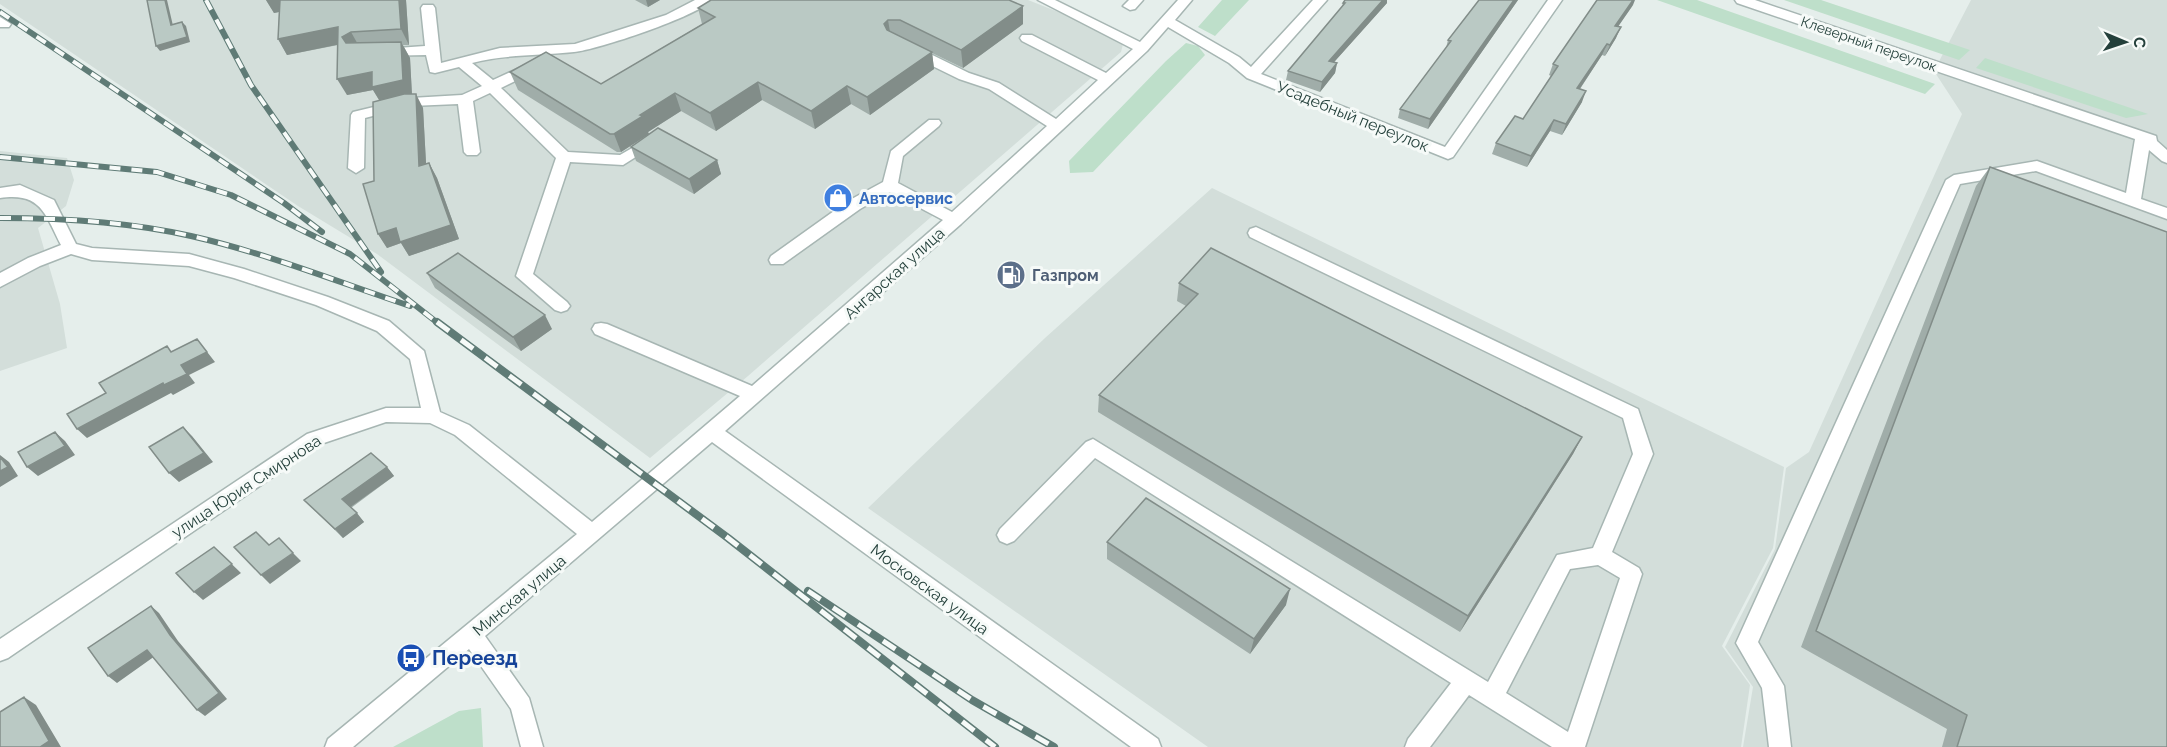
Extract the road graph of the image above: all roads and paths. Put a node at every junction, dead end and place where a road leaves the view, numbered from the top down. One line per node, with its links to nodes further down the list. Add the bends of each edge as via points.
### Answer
1 (705, 0): 11 (street, via 671,18)
2 (1045, 0): 12 (street)
3 (1185, 0): 8 (street, Ангарская улица)
4 (1320, 0): 16 (street, Усадебный переулок)
5 (1555, 0): 16 (street, Усадебный переулок, via 1448,154)
6 (1742, 0): 23 (street, Клеверный переулок)
7 (428, 8): 13 (street)
8 (1167, 21): 12 (street, Ангарская улица); 16 (street, Усадебный переулок, via 1234,60)
9 (1027, 38): 17 (street)
10 (896, 43): 21 (street, via 994,86)
11 (576, 48): 15 (street, via 500,52); 18 (street)
12 (1142, 48): 17 (street, Ангарская улица)
13 (433, 50): 14 (street); 15 (street, via 435,69)
14 (370, 54)
15 (462, 62): 18 (street)
16 (1252, 75)
17 (1108, 79): 21 (street, Ангарская улица)
18 (492, 87): 19 (street); 26 (street)
19 (465, 99): 25 (street); 28 (street, via 411,102 358,115)
20 (934, 123): 29 (street, via 896,154)
21 (1057, 126): 33 (street, Ангарская улица)
22 (662, 135): 26 (street, via 623,160)
23 (2143, 137): 24 (street, Клеверный переулок); 27 (street); 31 (street)
24 (2167, 144)
25 (472, 152)
26 (564, 157): 40 (street, via 524,276)
27 (2167, 158)
28 (356, 168)
29 (890, 185): 33 (street); 36 (street, via 854,205)
30 (0, 193): 35 (street, via 20,190 48,204)
31 (2133, 202): 32 (street); 57 (street, via 2037,166 1954,180 1747,643 1773,686)
32 (2167, 214)
33 (955, 220): 42 (street, Ангарская улица)
34 (1256, 233): 47 (street, via 1631,414 1643,454)
35 (70, 248): 37 (street); 43 (street, via 93,254 189,260 322,301 383,326 418,356)
36 (777, 260)
37 (34, 261): 38 (street); 39 (street)
38 (0, 265)
39 (0, 281)
40 (561, 306)
41 (601, 329): 42 (street)
42 (755, 395): 44 (street, Ангарская улица)
43 (432, 416): 45 (street, улица Юрия Смирнова, via 462,430); 49 (street, улица Юрия Смирнова, via 386,415 314,439)
44 (711, 431): 45 (street, Ангарская улица); 54 (street, Московская улица)
45 (592, 534): 48 (street, Минская улица)
46 (1007, 535): 50 (street, via 1093,447)
47 (1600, 556): 51 (street, via 1564,561); 56 (street, via 1632,574)
48 (471, 634): 52 (street, Минская улица); 53 (street, via 521,705)
49 (0, 651)
50 (1466, 681): 51 (street); 55 (street)
51 (1492, 697): 56 (street)
52 (336, 747)
53 (532, 747)
54 (1150, 747)
55 (1416, 747)
56 (1573, 747)
57 (1780, 747)

